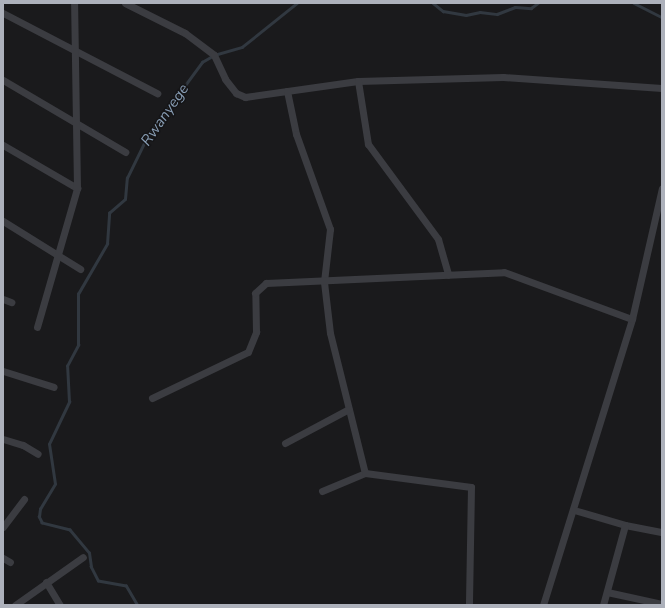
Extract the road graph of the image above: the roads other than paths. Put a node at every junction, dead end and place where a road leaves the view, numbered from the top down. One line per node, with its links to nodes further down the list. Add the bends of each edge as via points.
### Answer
1 (74, 3): 4 (street)
2 (125, 3): 8 (street, via 185,33 214,55 225,79 236,93 245,97)
3 (3, 14): 4 (street)
4 (75, 49): 9 (street); 10 (street)
5 (3, 80): 10 (street)
6 (358, 81): 7 (street, via 503,77); 8 (street); 18 (street, via 368,144 438,239)
7 (662, 88)
8 (287, 91): 19 (street, via 296,134 330,229)
9 (157, 93)
10 (76, 126): 12 (street); 13 (street)
11 (3, 145): 13 (street)
12 (125, 152)
13 (77, 188): 16 (street)
14 (662, 188): 22 (street)
15 (3, 221): 16 (street)
16 (58, 257): 17 (street); 23 (street)
17 (80, 269)
18 (448, 275): 19 (street); 22 (street, via 504,272)
19 (324, 282): 26 (street, via 266,283 255,293 256,332 248,352); 27 (street, via 330,333)
20 (3, 299): 21 (street)
21 (11, 302)
22 (632, 319): 34 (street)
23 (37, 327)
24 (3, 371): 25 (street)
25 (54, 387)
26 (152, 398)
27 (349, 409): 29 (street); 31 (street)
28 (3, 439): 30 (street, via 23,445)
29 (285, 443)
30 (38, 454)
31 (366, 473): 32 (street); 46 (street, via 471,487)
32 (322, 491)
33 (24, 499): 36 (street)
34 (574, 510): 35 (street); 47 (street)
35 (625, 525): 37 (street); 42 (street)
36 (3, 527)
37 (662, 532)
38 (84, 557): 41 (street)
39 (3, 558): 40 (street)
40 (10, 562)
41 (46, 582): 44 (street); 45 (street)
42 (607, 592): 43 (street); 48 (street)
43 (662, 604)
44 (15, 605)
45 (60, 605)
46 (469, 605)
47 (542, 605)
48 (603, 605)

